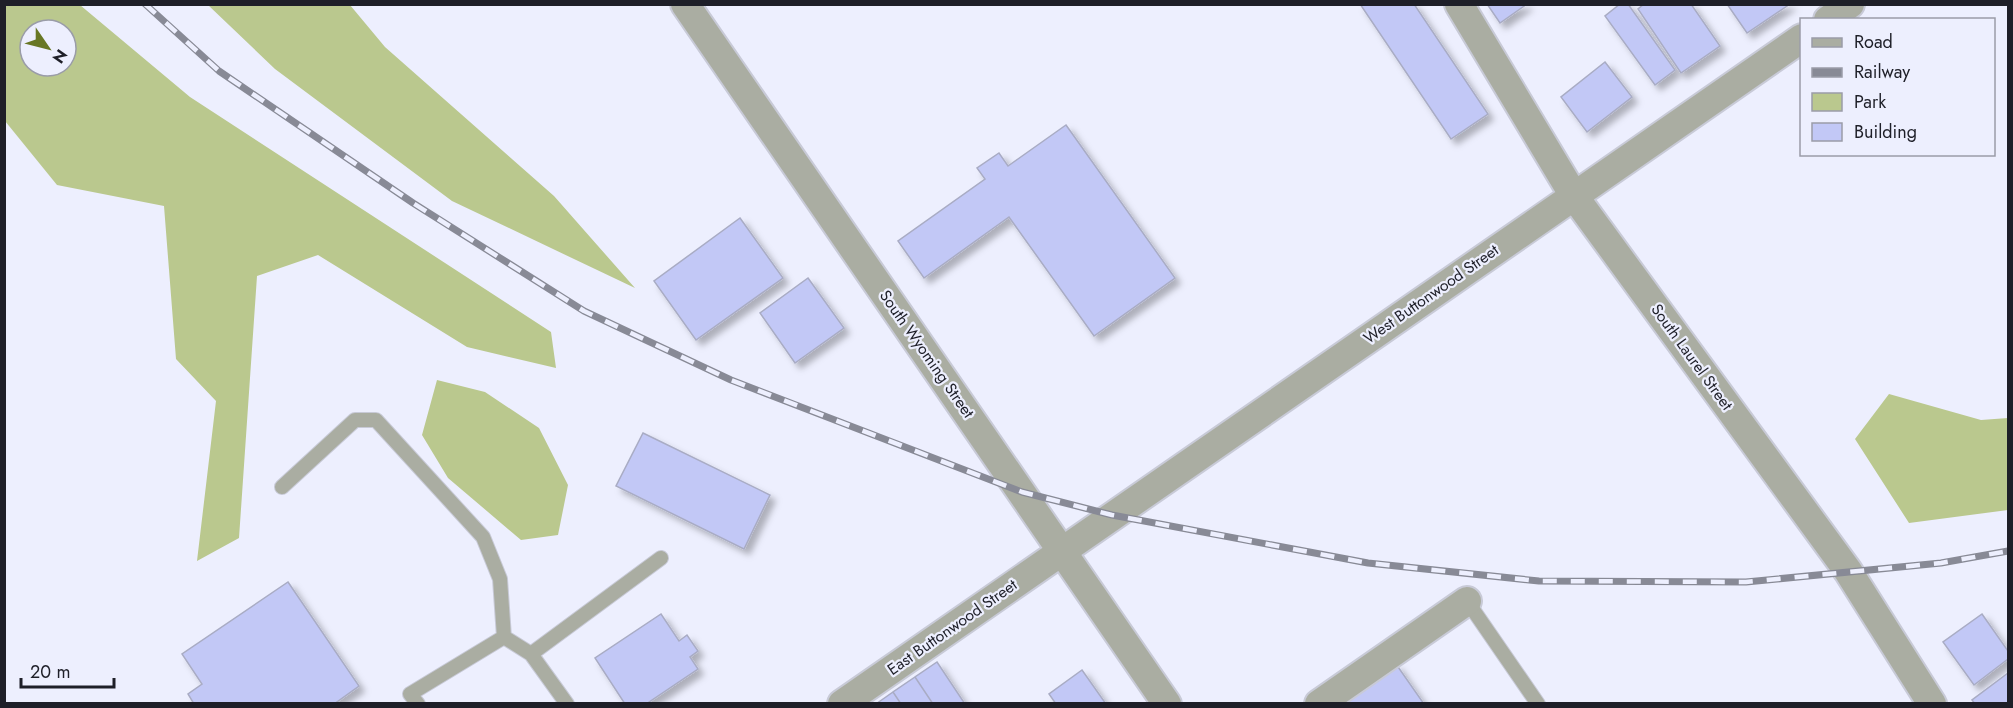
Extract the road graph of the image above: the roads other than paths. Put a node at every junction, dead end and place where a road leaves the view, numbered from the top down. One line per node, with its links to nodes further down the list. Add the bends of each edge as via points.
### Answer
1 (685, 4): 8 (street, South Wyoming Street)
2 (1459, 4): 6 (street, South Laurel Street)
3 (1850, 4): 4 (street)
4 (1831, 18)
5 (1800, 39): 6 (street, West Buttonwood Street)
6 (1574, 196): 8 (street, West Buttonwood Street); 19 (street, South Laurel Street, via 1848,571)
7 (282, 487): 11 (lane, via 355,420 376,420 483,537 500,579)
8 (1061, 551): 15 (street, East Buttonwood Street); 16 (street, South Wyoming Street)
9 (661, 558): 12 (lane)
10 (1467, 601): 17 (street); 18 (lane)
11 (504, 637): 12 (lane); 13 (lane, via 410,694)
12 (531, 654): 14 (lane)
13 (418, 704)
14 (567, 704)
15 (842, 704)
16 (1167, 704)
17 (1319, 704)
18 (1538, 704)
19 (1932, 704)

